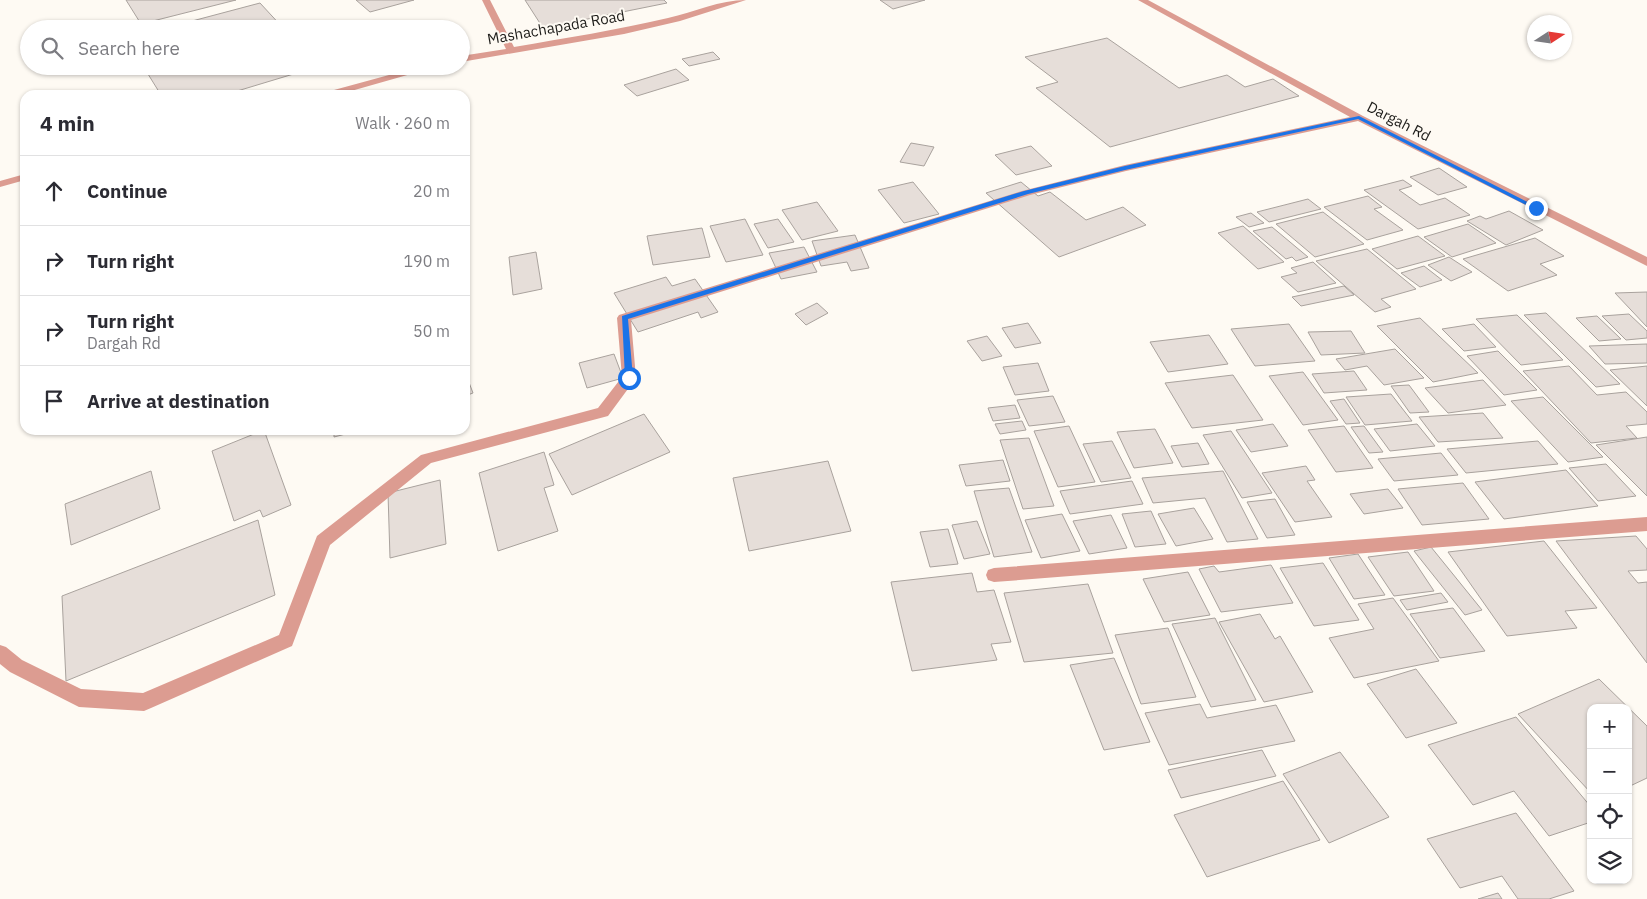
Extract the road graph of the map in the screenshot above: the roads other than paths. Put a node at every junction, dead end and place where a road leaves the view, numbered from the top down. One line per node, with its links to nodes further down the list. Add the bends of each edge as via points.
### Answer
1 (486, 0): 4 (street)
2 (742, 0): 4 (street, Mashachapada Road, via 624,31)
3 (1142, 0): 8 (street, Dargah Rd)
4 (511, 50): 5 (street, Mashachapada Road)
5 (470, 57)
6 (400, 75): 7 (street)
7 (345, 90)
8 (1359, 118): 11 (street, Dargah Rd); 14 (street, via 1026,192 624,318 629,378 603,412 426,459 323,541 286,640 144,702 79,698 16,666)
9 (20, 178): 10 (street)
10 (0, 184)
11 (1647, 262)
12 (1647, 524): 13 (street)
13 (994, 575)
14 (0, 653)

